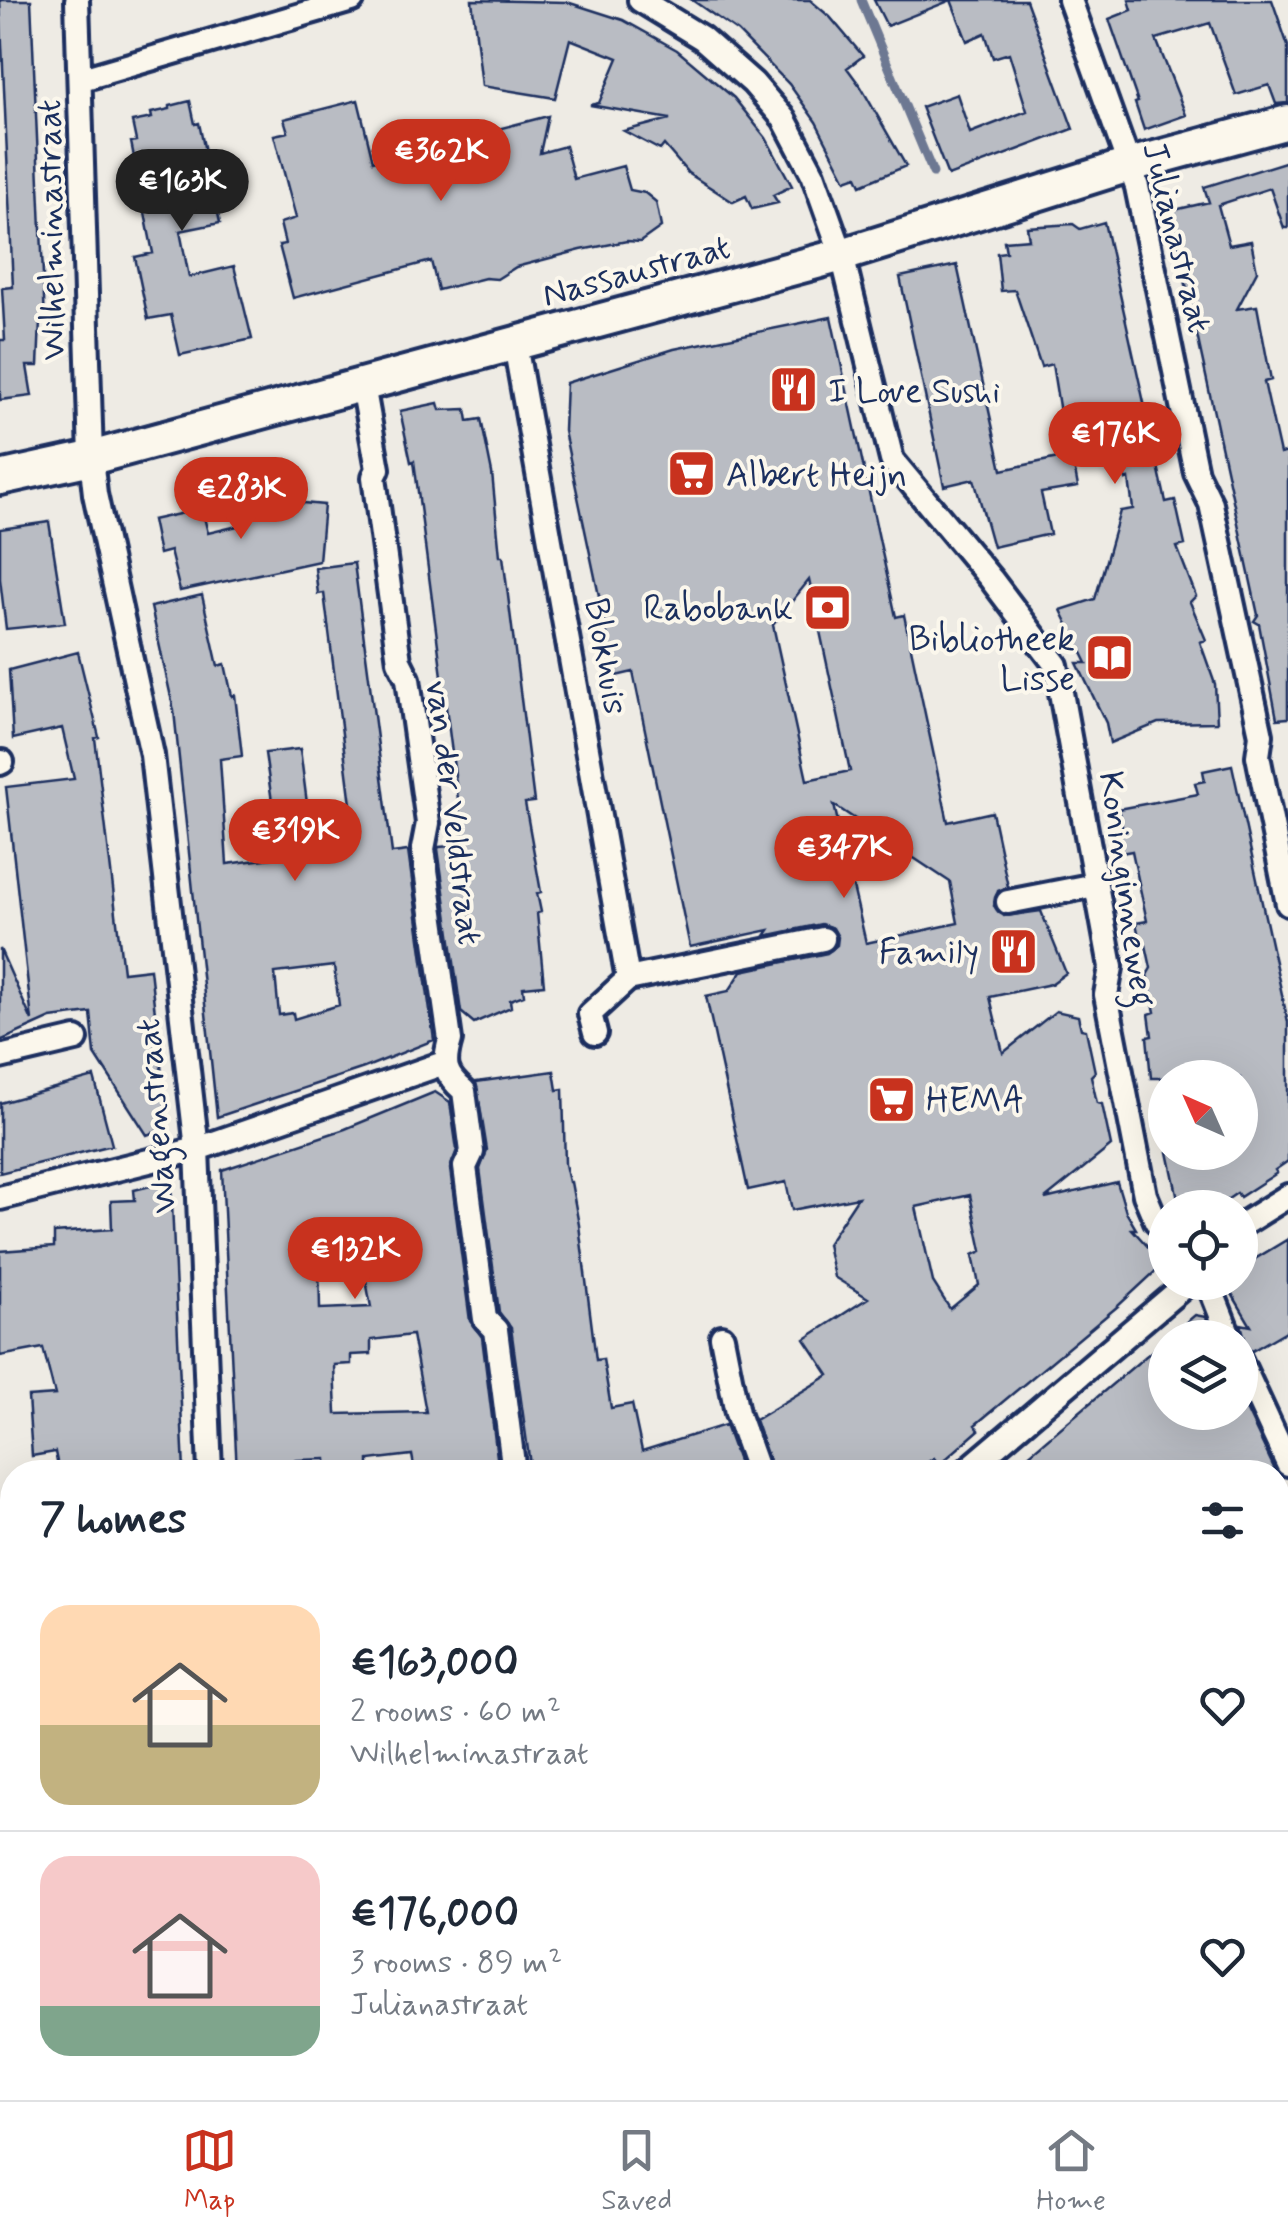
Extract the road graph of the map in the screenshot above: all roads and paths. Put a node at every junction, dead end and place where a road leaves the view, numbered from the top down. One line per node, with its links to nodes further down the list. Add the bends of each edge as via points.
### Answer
1 (77, 0): 5 (street, Wilhelminastraat)
2 (352, 0): 5 (street)
3 (640, 0): 8 (street, Koninginneweg, via 702,38 784,119)
4 (1070, 0): 7 (street, Julianastraat)
5 (82, 80): 11 (street, Wilhelminastraat)
6 (1288, 122): 7 (main road, Nassaustraat)
7 (1126, 166): 8 (main road, Nassaustraat); 16 (street, Julianastraat, via 1137,187 1196,472 1211,504 1261,735 1258,756)
8 (842, 255): 9 (main road, Nassaustraat); 14 (street, Koninginneweg, via 892,460 1056,665)
9 (515, 344): 10 (main road, Nassaustraat); 18 (street, Blokhuis)
10 (363, 386): 11 (main road, Nassaustraat); 22 (street, van der Veldstraat, via 428,823 423,848 450,1040)
11 (91, 458): 12 (main road, Nassaustraat); 13 (street, Wilhelminastraat)
12 (0, 478)
13 (152, 755): 23 (street, Wagenstraat)
14 (1095, 885): 15 (street); 26 (street, Koninginneweg, via 1111,966 1106,995)
15 (1008, 902)
16 (1288, 904)
17 (823, 939): 18 (street)
18 (628, 979): 19 (street, via 590,1014)
19 (595, 1033)
20 (76, 1039): 21 (street)
21 (0, 1058)
22 (444, 1063): 23 (street); 32 (street, via 448,1078 464,1092 472,1152 465,1167 485,1319 496,1330)
23 (197, 1149): 25 (street); 31 (street, Wagenstraat)
24 (1288, 1196): 27 (street)
25 (0, 1198)
26 (1148, 1202)
27 (1258, 1215)
28 (1168, 1300): 34 (street)
29 (722, 1337): 33 (street)
30 (1258, 1399): 35 (street)
31 (210, 1460)
32 (512, 1460)
33 (754, 1460)
34 (978, 1460)
35 (1286, 1460)

